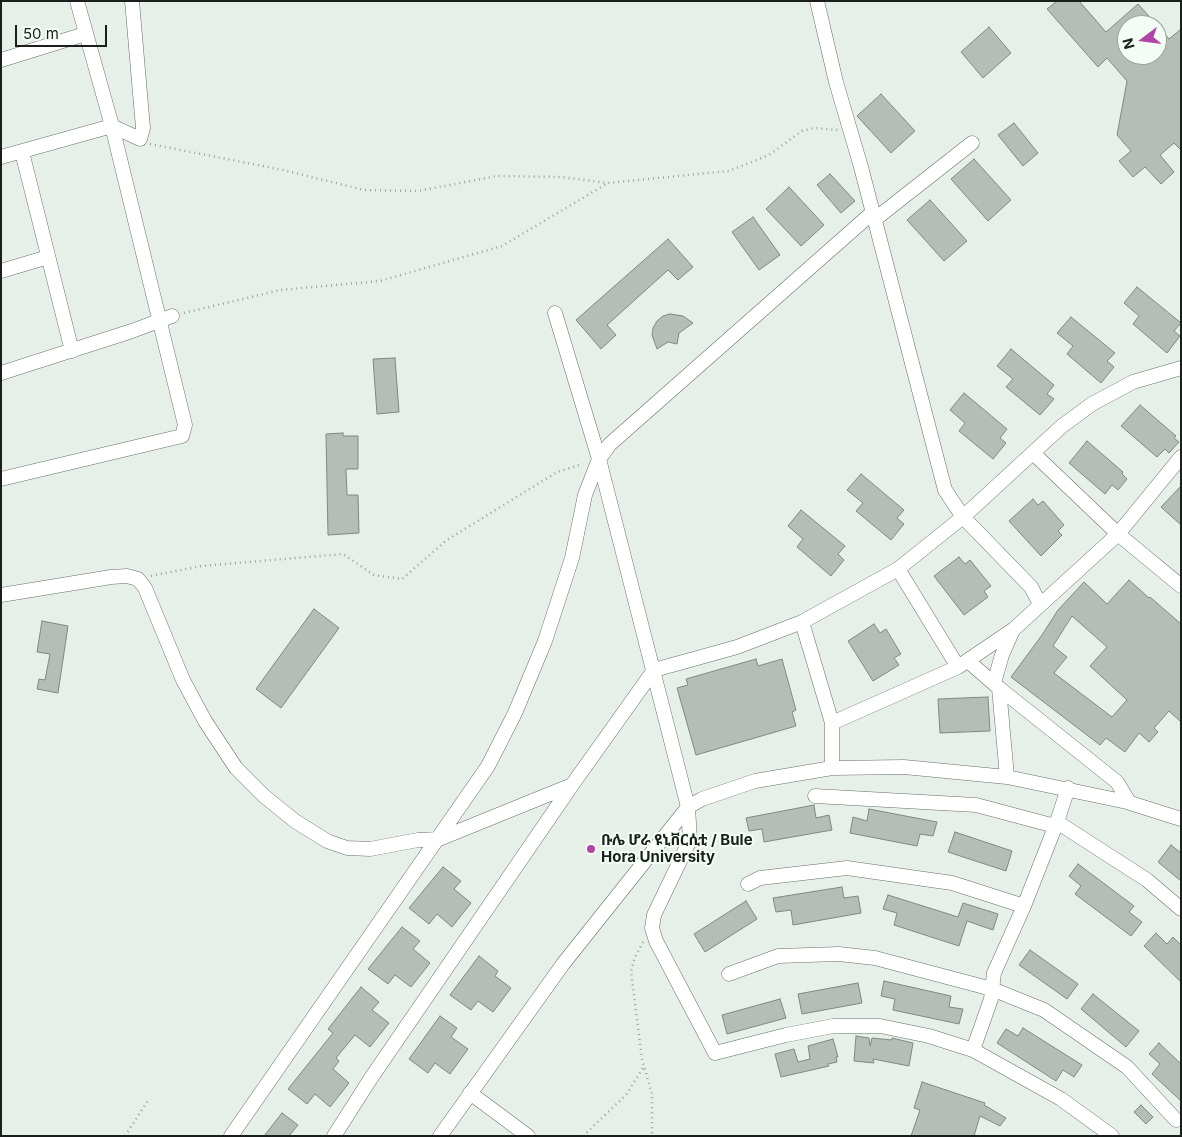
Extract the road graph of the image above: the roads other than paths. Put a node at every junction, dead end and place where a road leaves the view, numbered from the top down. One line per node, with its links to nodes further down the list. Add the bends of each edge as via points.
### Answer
1 (77, 1): 4 (street)
2 (132, 1): 6 (street, via 143,128 140,139)
3 (817, 1): 10 (street)
4 (85, 34): 5 (street); 6 (street)
5 (1, 60)
6 (112, 126): 8 (street); 14 (street)
7 (972, 143): 10 (street)
8 (22, 152): 9 (street); 11 (street)
9 (1, 157)
10 (873, 216): 20 (street, via 610,444); 22 (street, via 945,490)
11 (48, 257): 12 (street); 15 (street)
12 (1, 271)
13 (555, 313): 20 (street)
14 (166, 318): 15 (street); 21 (street, via 185,425 182,436)
15 (72, 351): 17 (street)
16 (1181, 368): 18 (street, via 1134,382 1092,404)
17 (1, 373)
18 (1033, 453): 22 (street); 23 (street)
19 (1181, 457): 23 (street)
20 (599, 459): 31 (street); 43 (street, via 548,632 515,714 488,766)
21 (1, 479)
22 (963, 518): 24 (street); 27 (street, via 1031,587)
23 (1118, 534): 25 (street); 27 (street)
24 (898, 569): 28 (street); 30 (street)
25 (1181, 586)
26 (1, 595): 43 (street, via 111,577 138,579 146,588 184,680 205,721 236,768 264,796 327,841 348,848 370,849)
27 (1040, 604): 29 (street)
28 (802, 622): 31 (street, via 736,647); 33 (street)
29 (1014, 629): 30 (street); 32 (street, via 1002,655)
30 (963, 664): 32 (street); 33 (street)
31 (654, 670): 36 (street); 40 (street)
32 (997, 686): 35 (street); 39 (street, via 1117,782)
33 (832, 724): 34 (street)
34 (832, 768): 35 (street, via 904,767); 40 (street, via 755,781)
35 (1007, 777): 37 (street)
36 (572, 785): 43 (street); 53 (street)
37 (1068, 788): 39 (street); 42 (street)
38 (815, 796): 42 (street, via 976,805)
39 (1129, 802): 41 (street)
40 (688, 807): 49 (street, via 690,840 654,915 652,928 715,1053 786,1034 833,1026 880,1026 929,1036); 50 (street, via 563,964)
41 (1181, 819)
42 (1056, 824): 45 (street); 46 (street, via 1147,880)
43 (439, 839): 52 (street)
44 (748, 884): 45 (street, via 760,878 847,868 952,883)
45 (1024, 906): 48 (street, via 994,973)
46 (1181, 909)
47 (729, 974): 48 (street, via 778,956 840,954 875,958)
48 (992, 989): 49 (street); 51 (street, via 1044,1010 1127,1067)
49 (973, 1050): 56 (street, via 1061,1099)
50 (470, 1094): 54 (street); 55 (street)
51 (1176, 1120)
52 (231, 1136)
53 (334, 1136)
54 (440, 1136)
55 (528, 1136)
56 (1112, 1136)

